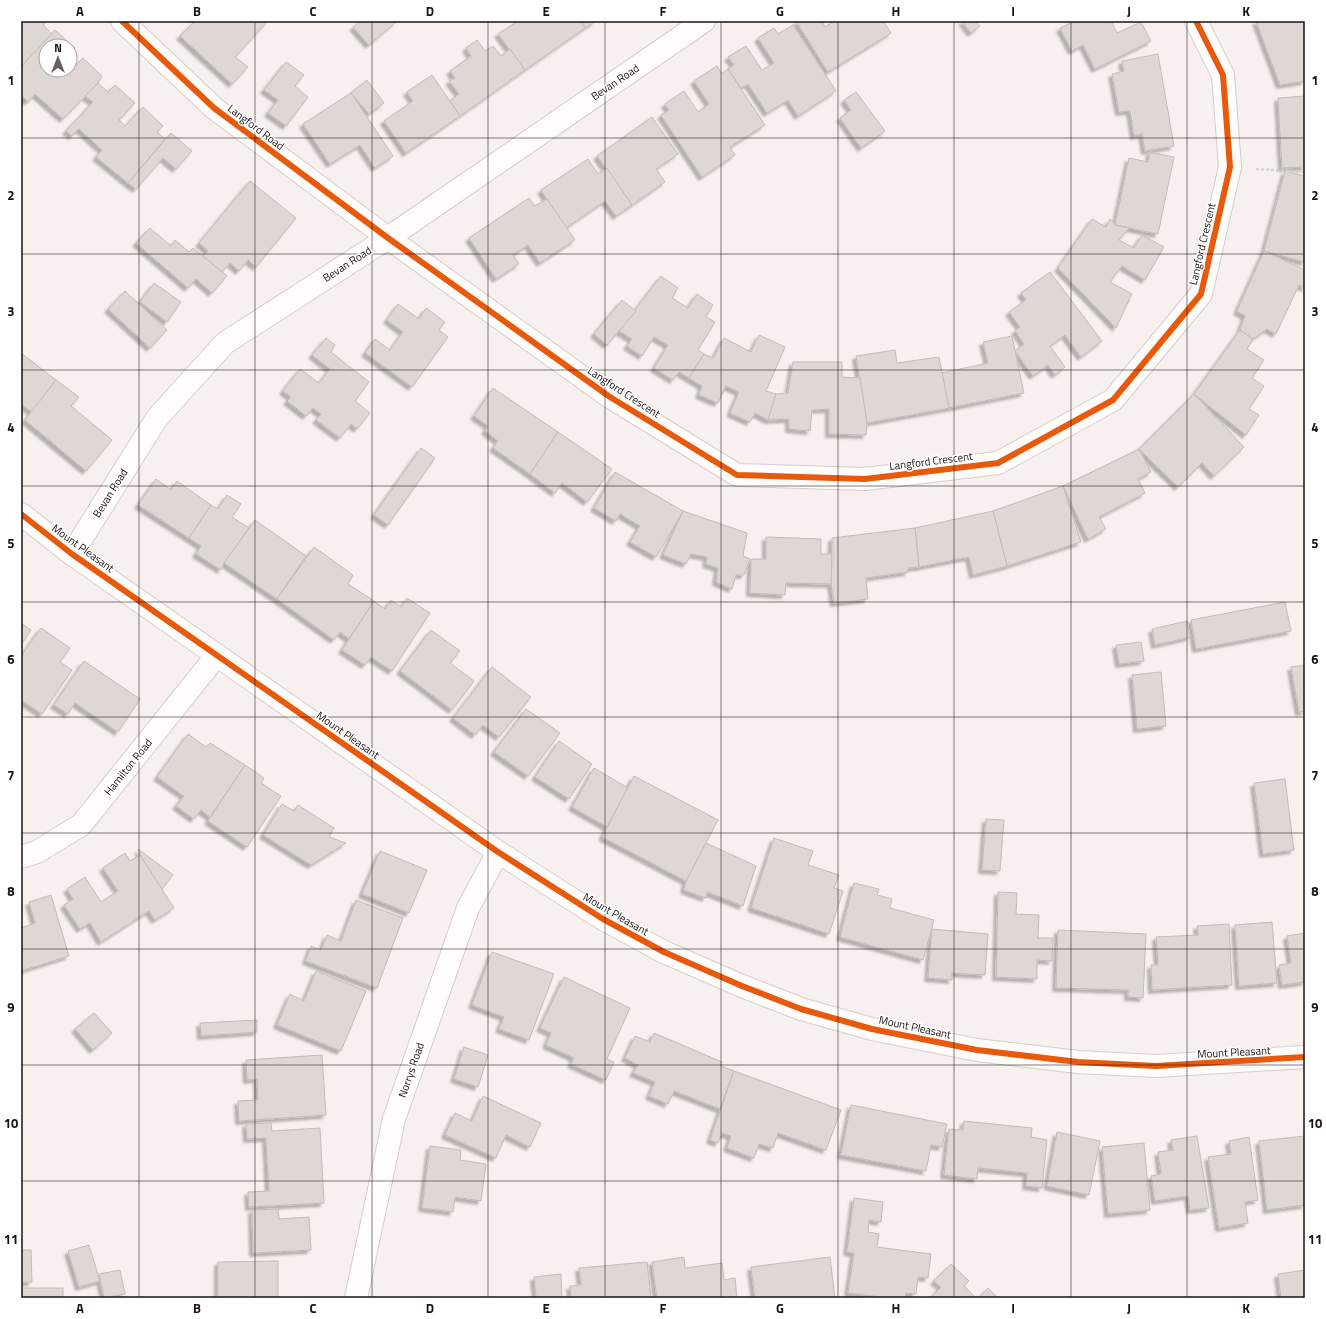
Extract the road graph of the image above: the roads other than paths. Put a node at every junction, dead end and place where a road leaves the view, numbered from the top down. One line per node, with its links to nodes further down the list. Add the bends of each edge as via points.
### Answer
1 (122, 21): 4 (street, Langford Road, via 214,108)
2 (704, 21): 4 (street, Bevan Road)
3 (1196, 21): 4 (street, Langford Crescent, via 1223,75 1230,167 1201,294 1112,400 998,463 865,479 737,475 610,397)
4 (388, 238): 6 (street, Bevan Road, via 224,343 157,418)
5 (21, 514): 6 (street, Mount Pleasant)
6 (72, 554): 7 (street, Mount Pleasant)
7 (217, 656): 8 (street, Mount Pleasant); 9 (street, Hamilton Road, via 81,825 37,852)
8 (498, 852): 10 (street, Mount Pleasant, via 602,919 664,952 801,1009 872,1029 977,1050 1078,1062 1156,1066); 11 (street, Norrys Road, via 468,908 394,1120)
9 (21, 857)
10 (1305, 1057)
11 (356, 1298)

